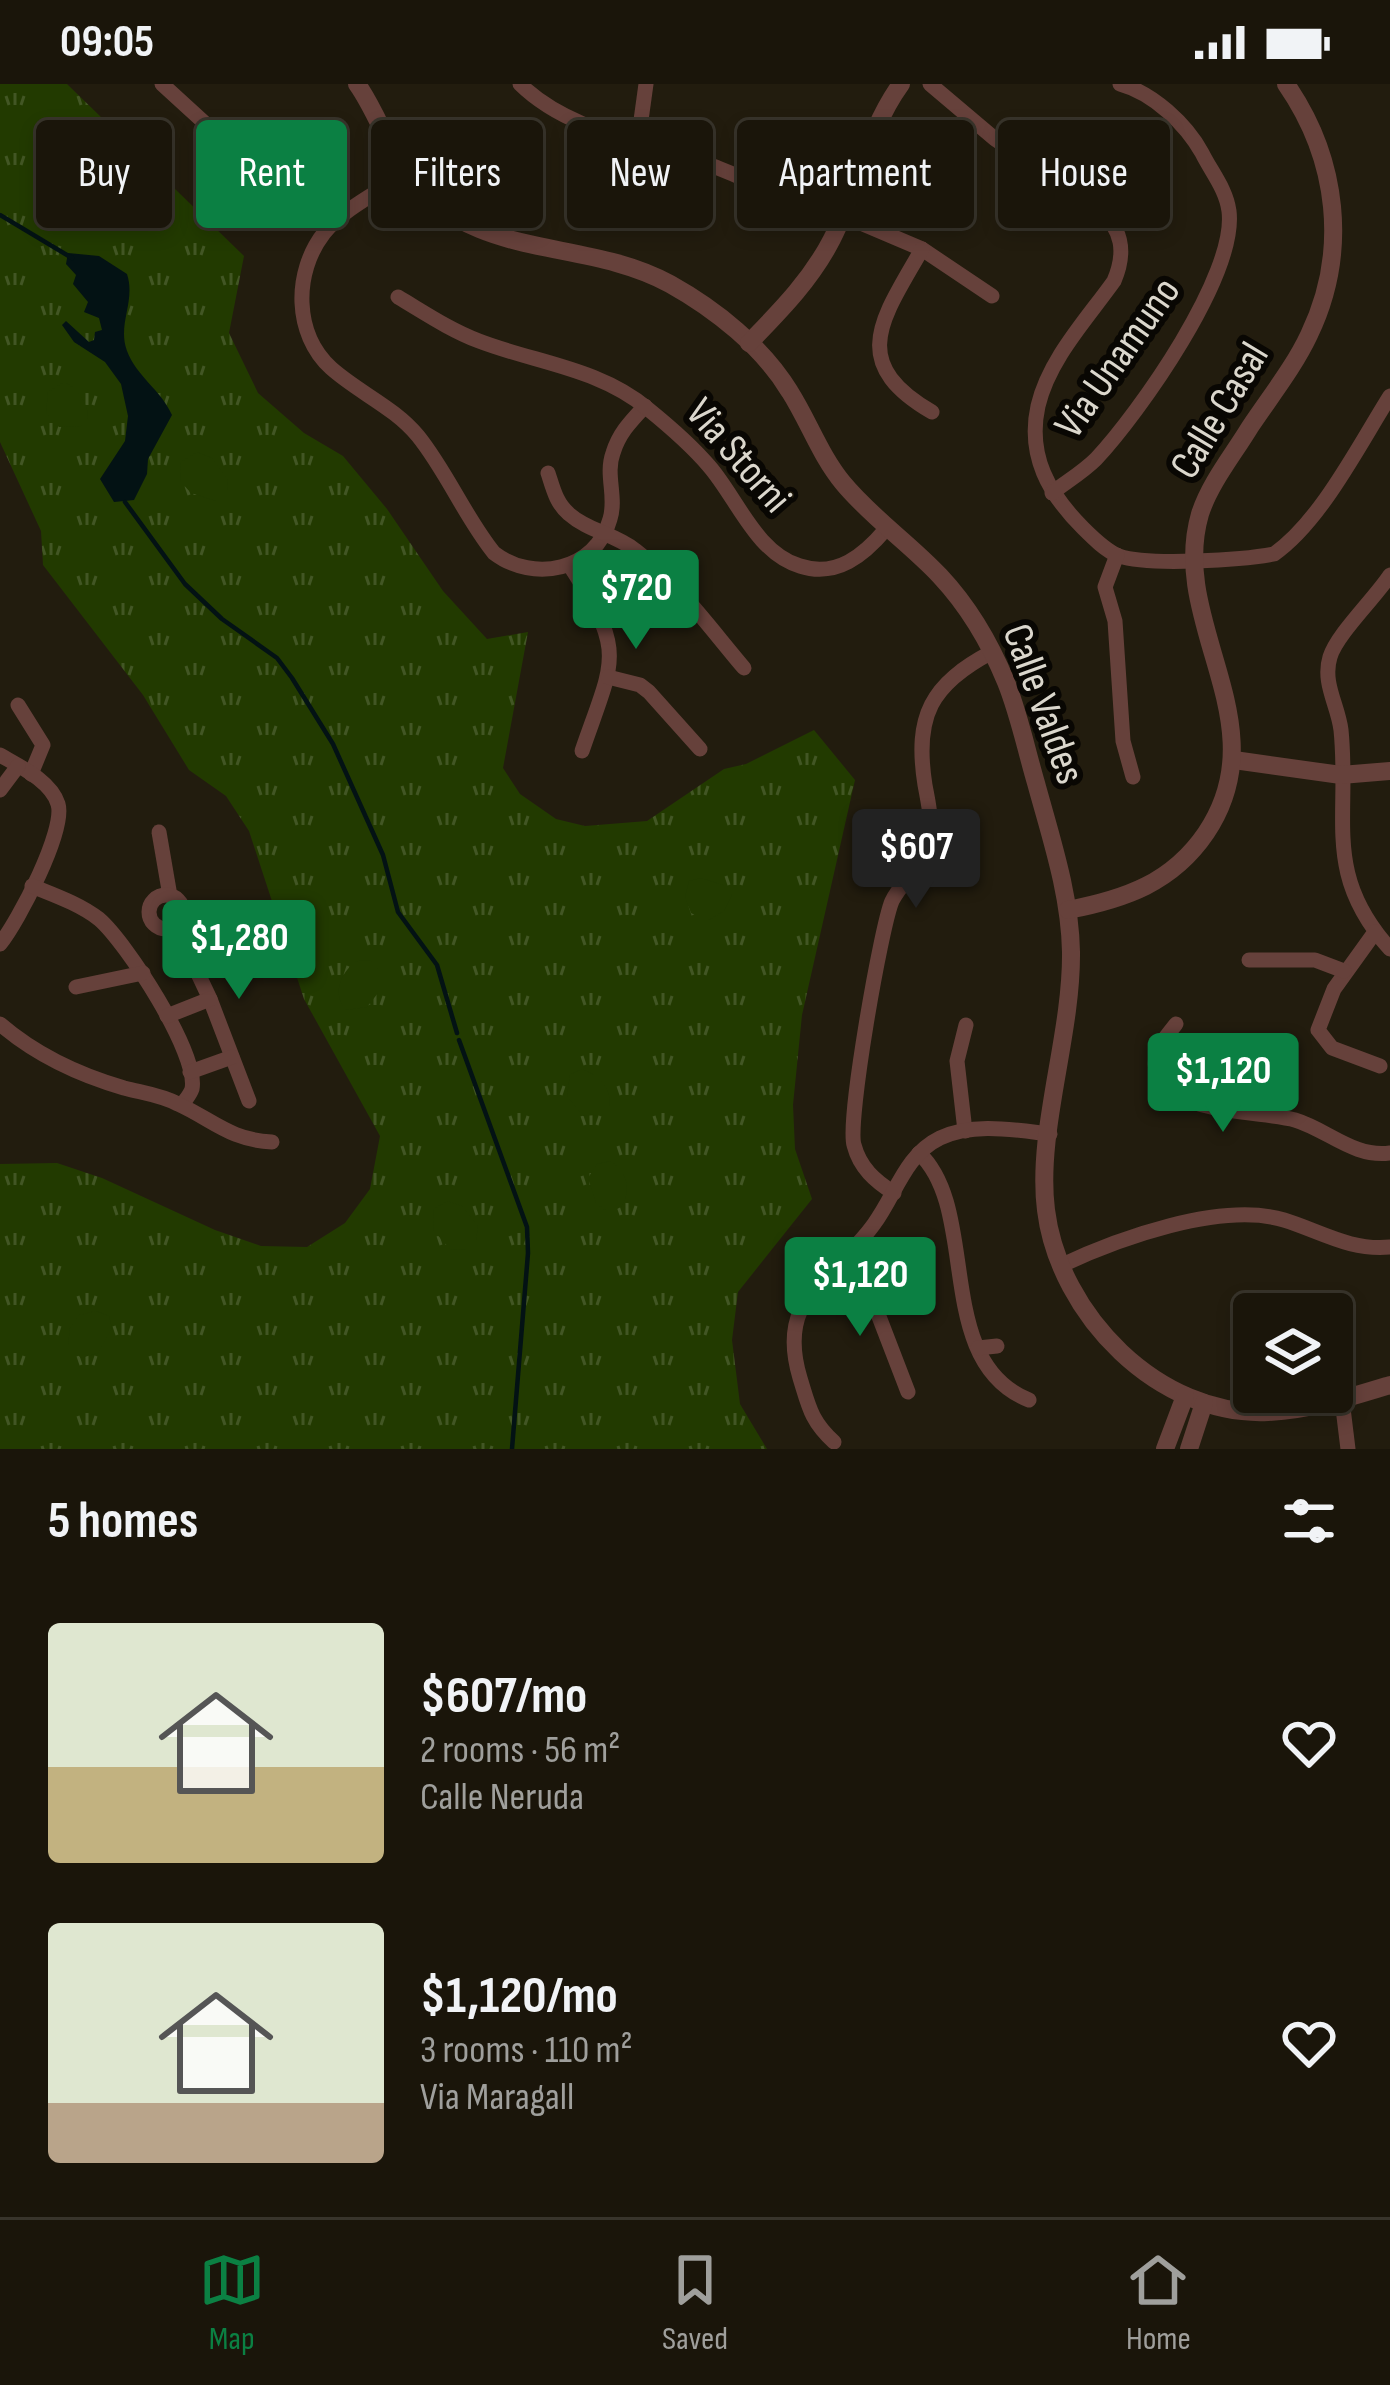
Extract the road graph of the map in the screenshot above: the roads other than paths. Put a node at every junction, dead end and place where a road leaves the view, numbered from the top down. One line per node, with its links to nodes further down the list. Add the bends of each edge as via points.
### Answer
1 (162, 84): 9 (street)
2 (357, 84): 10 (street, Calle Valdes)
3 (520, 84): 11 (street)
4 (646, 84): 12 (street)
5 (902, 84): 13 (street)
6 (930, 84): 26 (street, via 1100,210 1119,234 1114,281 1056,363 1039,404 1038,460)
7 (1120, 84): 26 (street, Via Unamuno, via 1192,134 1222,186 1225,253 1209,294 1128,421)
8 (1286, 84): 30 (street, Calle Casal, via 1324,154 1333,200 1326,291 1309,337 1210,490)
9 (201, 120)
10 (377, 120)
11 (575, 120)
12 (641, 120)
13 (881, 120)
14 (371, 199): 31 (street, via 323,234 301,301 309,341 334,371 420,438 494,553 521,568)
15 (477, 228): 21 (street, Calle Valdes, via 641,271 694,299)
16 (836, 228): 21 (street, via 795,296)
17 (873, 228): 18 (street)
18 (922, 249): 20 (street); 24 (street, via 877,344 887,376)
19 (398, 296): 23 (street, Via Storni, via 454,331 584,373)
20 (992, 296)
21 (749, 343): 27 (street, Calle Valdes, via 792,395 838,477)
22 (1390, 396): 30 (street, via 1291,543 1257,557)
23 (645, 406): 27 (street, Via Storni, via 708,464 790,563 841,566); 28 (street, via 622,430 610,460)
24 (932, 412)
25 (548, 473): 28 (street, via 568,514)
26 (1052, 493): 29 (street)
27 (886, 529): 33 (street, Calle Valdes, via 962,600)
28 (606, 532): 31 (street); 34 (street, via 658,568)
29 (1117, 556): 30 (street); 44 (street, via 1105,587)
30 (1194, 560): 40 (street, Calle Casal)
31 (570, 566): 35 (street, via 605,622)
32 (1390, 575): 43 (street, via 1330,658)
33 (992, 652): 49 (street, Calle Valdes, via 1019,719); 73 (street, via 962,668 929,707 920,748 931,833 915,874 891,904 881,945 851,1127 863,1166)
34 (744, 668)
35 (608, 676): 37 (street, via 649,692); 38 (street)
36 (18, 705): 41 (street, via 43,746)
37 (700, 749)
38 (582, 751)
39 (0, 755): 41 (street)
40 (1234, 760): 43 (street); 49 (street, Calle Casal, via 1215,819 1191,855 1158,882)
41 (25, 770): 45 (street); 47 (street, via 59,807)
42 (1390, 771): 43 (street)
43 (1341, 775): 51 (street, via 1347,875)
44 (1133, 777)
45 (0, 790)
46 (160, 832): 48 (street)
47 (32, 886): 52 (street); 56 (street, via 97,918)
48 (170, 896): 50 (street, via 183,910); 50 (street, via 153,902 150,914 158,927)
49 (1067, 910): 69 (street, Calle Valdes, via 1070,997)
50 (176, 927): 58 (street)
51 (1375, 932): 53 (street); 55 (street)
52 (0, 944)
53 (1390, 950)
54 (1249, 960): 55 (street, via 1315,960)
55 (1344, 971): 64 (street, via 1318,1030 1332,1048)
56 (143, 973): 57 (street); 59 (street)
57 (76, 988)
58 (210, 1000): 59 (street); 63 (street)
59 (167, 1016): 65 (street)
60 (1176, 1024): 72 (street, via 1156,1053 1156,1069 1178,1096 1279,1116 1353,1149)
61 (966, 1025): 68 (street, via 957,1061)
62 (4, 1034): 67 (street, via 83,1074)
63 (232, 1057): 65 (street); 66 (street)
64 (1380, 1066)
65 (190, 1072): 67 (street)
66 (249, 1101)
67 (182, 1105): 70 (street, via 238,1137)
68 (965, 1131): 69 (street); 71 (street)
69 (1050, 1134): 75 (street, Calle Valdes, via 1046,1208)
70 (272, 1142)
71 (919, 1153): 73 (street); 78 (street, via 942,1186)
72 (1390, 1153)
73 (894, 1192): 76 (street)
74 (1390, 1247): 75 (street, via 1342,1243 1280,1218 1216,1217 1146,1232)
75 (1060, 1265): 82 (street, Calle Valdes, via 1116,1346)
76 (836, 1267): 80 (street, via 878,1313); 86 (street, via 816,1283 794,1337 814,1424)
77 (997, 1346): 78 (street)
78 (978, 1348): 83 (street, via 1000,1382)
79 (1390, 1385): 81 (street, Calle Valdes)
80 (908, 1393)
81 (1353, 1397)
82 (1194, 1399): 84 (street, Calle Valdes); 87 (street); 88 (street)
83 (1029, 1400)
84 (1233, 1406)
85 (1344, 1413): 89 (street)
86 (834, 1442)
87 (1165, 1449)
88 (1189, 1449)
89 (1348, 1449)

